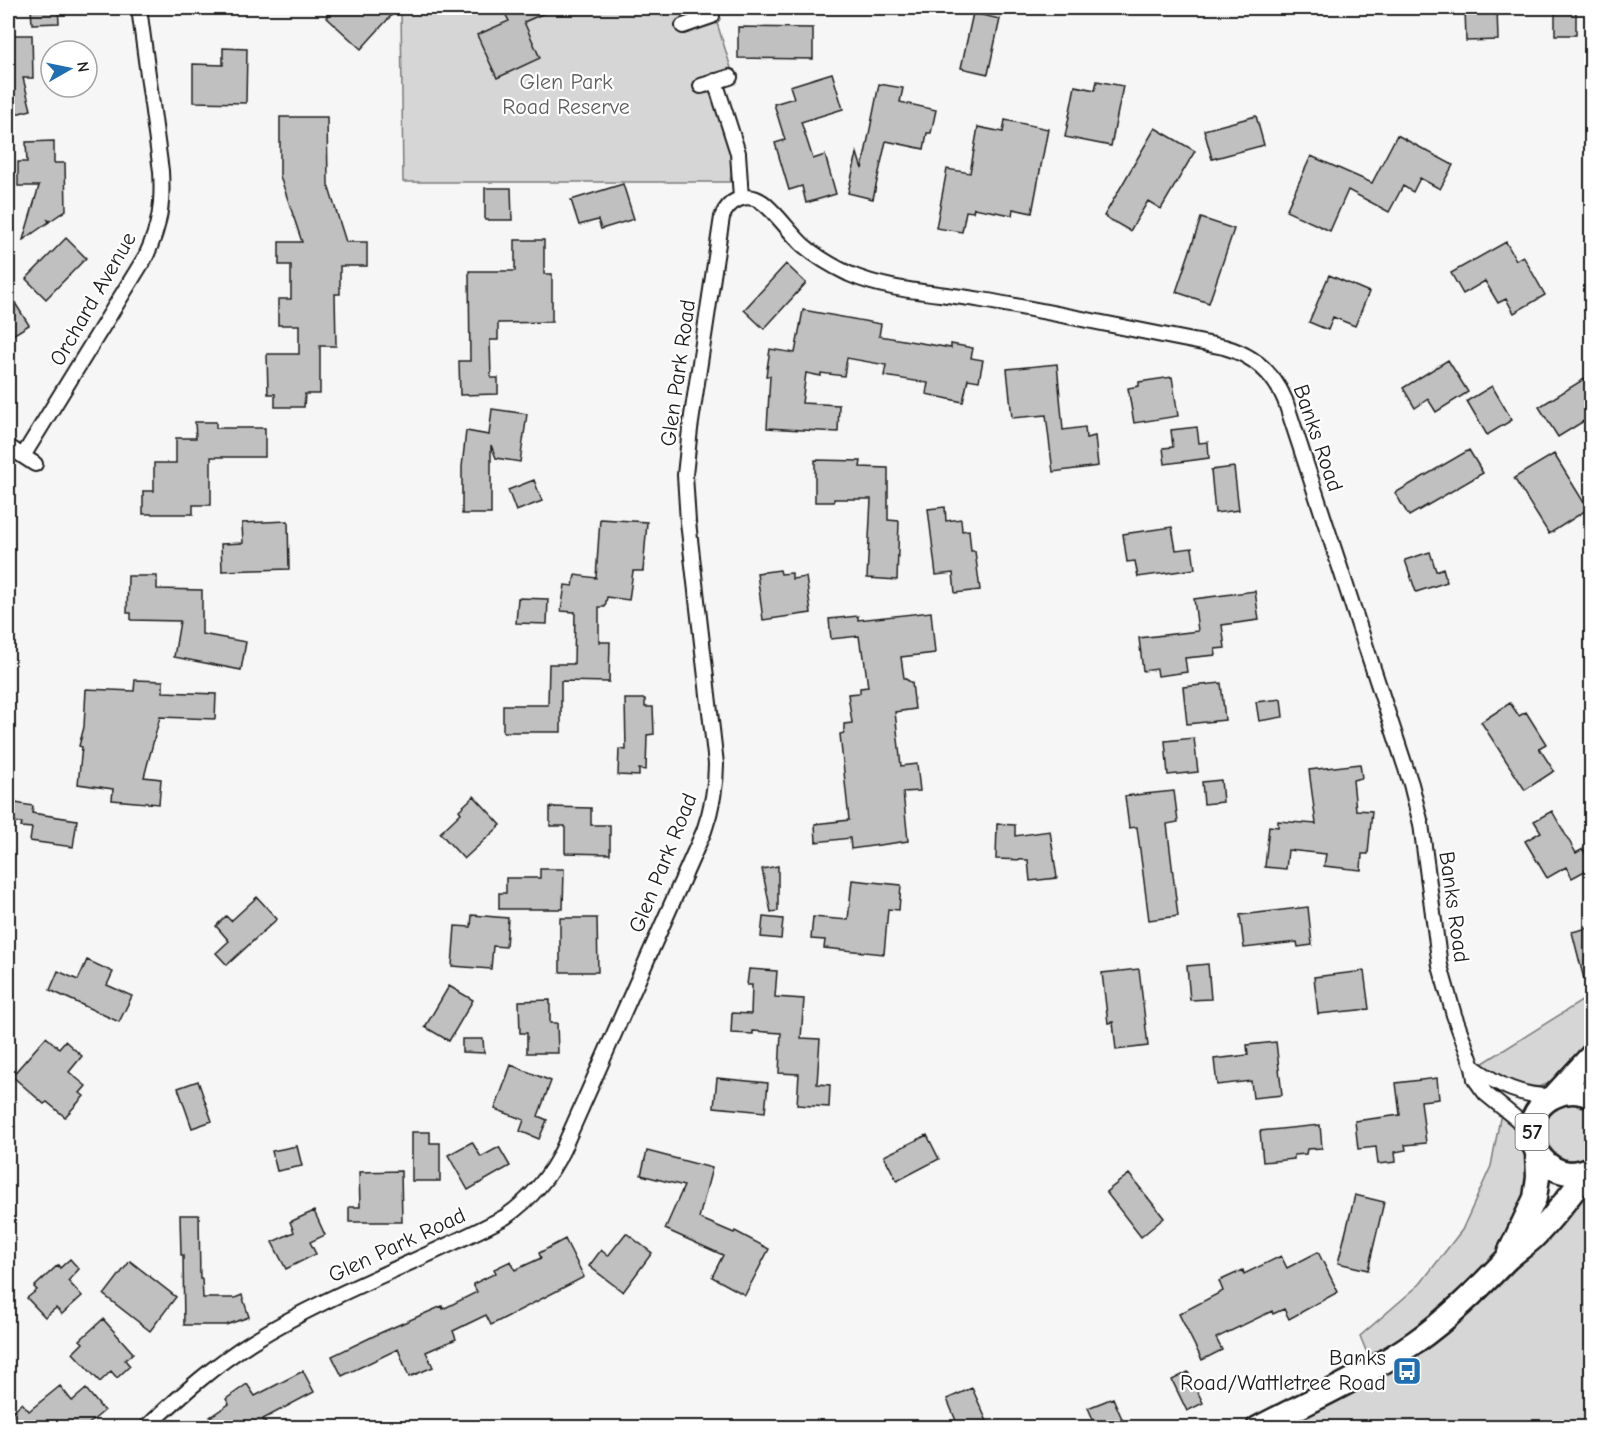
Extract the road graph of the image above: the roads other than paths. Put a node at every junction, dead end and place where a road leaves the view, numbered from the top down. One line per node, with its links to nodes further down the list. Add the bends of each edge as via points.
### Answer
1 (139, 8): 10 (street, Orchard Avenue, via 161,171 158,227 141,264)
2 (695, 14): 3 (street); 4 (street)
3 (712, 16)
4 (683, 26)
5 (730, 77): 6 (street)
6 (715, 81): 7 (street); 8 (street, via 738,153)
7 (701, 86)
8 (741, 198): 13 (street, Banks Road, via 762,202 814,254 867,281 1224,347 1250,358 1275,380 1285,400 1411,784 1421,824 1440,966); 19 (street, Glen Park Road, via 731,202 722,217 685,475 716,764 714,797 697,847 556,1164 529,1198 505,1217 261,1336 210,1371)
9 (9, 447): 10 (street)
10 (23, 456): 11 (street)
11 (35, 464)
12 (1592, 1055): 14 (main road, 57)
13 (1473, 1067): 14 (street, via 1494,1082 1519,1092); 16 (street, Banks Road, via 1475,1079 1486,1094 1518,1120)
14 (1555, 1095): 15 (main road, 57, via 1577,1092); 16 (main road, 57, via 1535,1114 1531,1128)
15 (1592, 1097)
16 (1534, 1147): 17 (main road, 57, via 1545,1163 1555,1169 1573,1173); 18 (main road, 57, via 1538,1177 1535,1198)
17 (1591, 1168): 18 (main road, 57, via 1546,1224)
18 (1506, 1260): 20 (main road, 57, via 1457,1309 1414,1343 1360,1376)
19 (146, 1428)
20 (1258, 1428)

